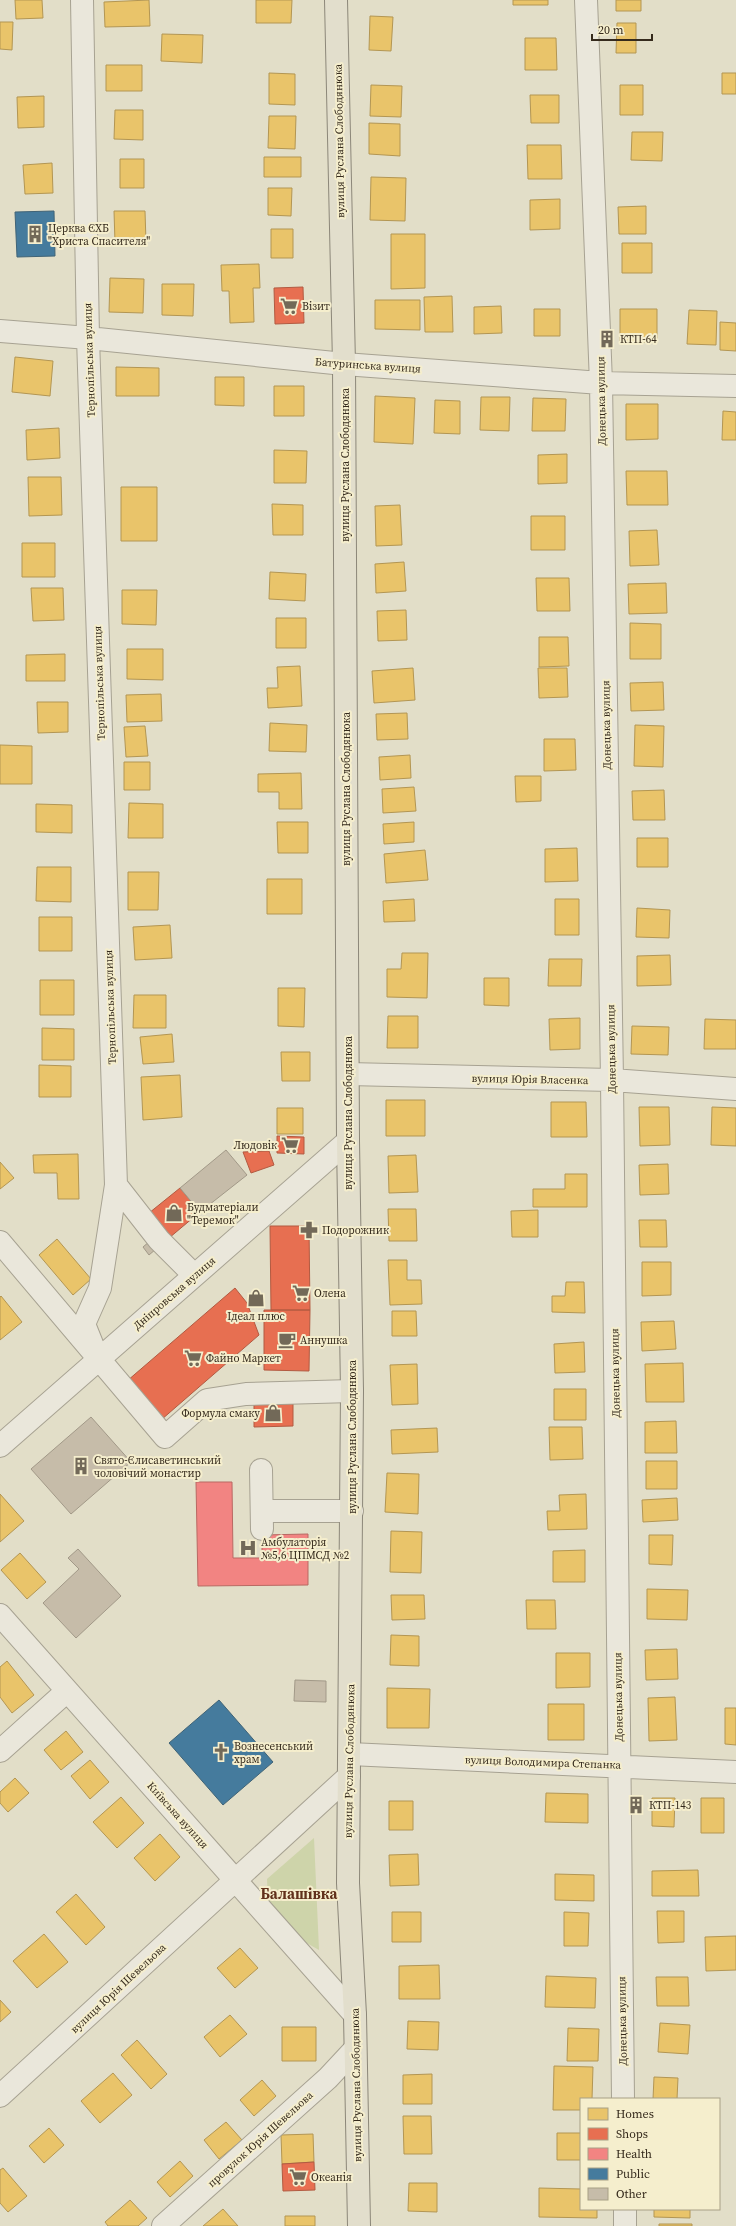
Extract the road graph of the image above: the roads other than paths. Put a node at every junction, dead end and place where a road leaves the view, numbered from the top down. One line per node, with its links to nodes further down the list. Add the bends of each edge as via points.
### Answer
1 (82, 0): 5 (street, Тернопільська вулиця)
2 (336, 0): 6 (main road, вулиця Руслана Слободянюка)
3 (586, 0): 7 (street, Донецька вулиця)
4 (0, 331): 5 (street, Батуринська вулиця)
5 (88, 338): 6 (street, Батуринська вулиця); 13 (street, Тернопільська вулиця)
6 (344, 364): 7 (street, Батуринська вулиця); 9 (main road, вулиця Руслана Слободянюка)
7 (601, 383): 8 (street, Батуринська вулиця); 10 (street, Донецька вулиця)
8 (736, 386)
9 (348, 1074): 10 (street, вулиця Юрія Власенка); 12 (main road, вулиця Руслана Слободянюка)
10 (612, 1080): 11 (street, вулиця Юрія Власенка); 25 (street, Донецька вулиця)
11 (736, 1089)
12 (348, 1141): 15 (street, Дніпровська вулиця); 17 (main road, вулиця Руслана Слободянюка)
13 (116, 1185): 15 (street, via 159,1240); 16 (street, Тернопільська вулиця, via 100,1288 84,1324)
14 (0, 1242): 16 (street)
15 (194, 1274): 16 (street, Дніпровська вулиця)
16 (98, 1359): 17 (street, via 165,1437 207,1400 246,1394); 18 (street, Дніпровська вулиця)
17 (352, 1391): 20 (main road, вулиця Руслана Слободянюка)
18 (0, 1446)
19 (261, 1470): 20 (street, via 262,1520)
20 (352, 1511): 24 (main road, вулиця Руслана Слободянюка)
21 (0, 1615): 22 (street, Київська вулиця)
22 (67, 1691): 23 (street); 28 (street, Київська вулиця)
23 (0, 1751)
24 (350, 1754): 25 (street, вулиця Володимира Степанка); 27 (main road, вулиця Руслана Слободянюка)
25 (619, 1765): 26 (street, вулиця Володимира Степанка); 32 (street, Донецька вулиця)
26 (736, 1772)
27 (349, 1776): 28 (street, вулиця Юрія Шевельова); 29 (main road, вулиця Руслана Слободянюка, via 348,1883)
28 (235, 1879): 29 (street, Київська вулиця); 31 (street, вулиця Юрія Шевельова)
29 (355, 2015): 30 (main road, вулиця Руслана Слободянюка)
30 (355, 2049): 34 (street, провулок Юрія Шевельова, via 328,2078); 35 (main road, вулиця Руслана Слободянюка)
31 (0, 2096)
32 (623, 2098)
33 (625, 2210): 36 (street)
34 (163, 2226)
35 (359, 2226)
36 (625, 2226)

